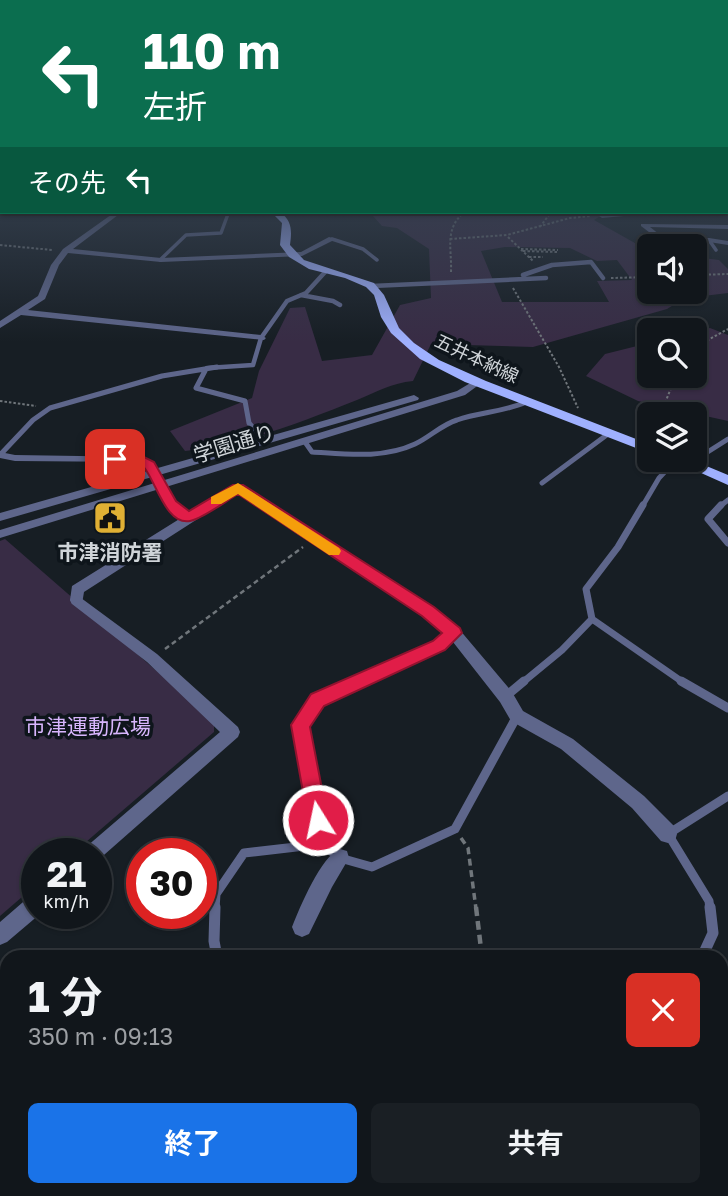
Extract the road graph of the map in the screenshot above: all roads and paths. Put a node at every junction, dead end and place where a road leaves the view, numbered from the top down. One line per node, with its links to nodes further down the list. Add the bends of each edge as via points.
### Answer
1 (93, 231): 15 (street)
2 (222, 231): 18 (lane, via 186,235)
3 (288, 231): 17 (main road, via 285,246)
4 (449, 231): 9 (path)
5 (524, 231): 7 (path)
6 (650, 231): 10 (street, via 662,240)
7 (507, 235): 9 (path); 13 (path)
8 (332, 239): 17 (street, via 302,254); 19 (lane, via 363,249)
9 (450, 239): 28 (path)
10 (709, 240): 11 (street); 14 (lane)
11 (728, 243)
12 (0, 245): 15 (path)
13 (522, 250): 16 (path); 20 (path)
14 (716, 250)
15 (65, 251): 18 (street); 32 (street, via 42,297)
16 (558, 251)
17 (291, 254): 18 (street); 21 (main road)
18 (160, 260)
19 (377, 260)
20 (541, 268): 26 (lane, via 591,262); 28 (lane, via 513,276)
21 (326, 271): 29 (main road); 30 (lane)
22 (728, 274): 23 (path)
23 (707, 275)
24 (637, 277): 26 (path)
25 (546, 278): 27 (lane)
26 (603, 278)
27 (508, 279): 28 (lane); 42 (path, via 559,367)
28 (449, 282): 29 (lane)
29 (372, 286): 38 (main road, 五井本納線, via 400,338 427,358)
30 (300, 295): 31 (lane); 35 (lane, via 287,301)
31 (340, 305)
32 (21, 312): 33 (street); 35 (street)
33 (0, 325)
34 (728, 329): 36 (path)
35 (261, 338): 37 (lane, via 253,365)
36 (707, 340)
37 (206, 369): 41 (lane, via 141,381); 45 (lane, via 196,388 245,401 250,428)
38 (477, 382): 40 (main road, 五井本納線); 45 (street); 46 (street, 学園通り, via 461,393)
39 (0, 401): 41 (path)
40 (526, 402): 42 (main road, 五井本納線); 46 (lane, via 493,415 445,424 414,444 371,455 312,452)
41 (50, 408): 49 (lane)
42 (586, 425): 43 (main road, 五井本納線)
43 (608, 433): 47 (main road, 五井本納線); 54 (lane)
44 (728, 439): 48 (lane)
45 (264, 440): 52 (street)
46 (305, 442): 55 (street, 学園通り)
47 (637, 444)
48 (707, 450)
49 (0, 455): 52 (street, via 140,459 150,464)
50 (707, 470): 53 (main road)
51 (669, 472): 64 (lane, via 659,478 618,547 586,589)
52 (153, 473): 55 (street); 57 (street)
53 (728, 480)
54 (542, 484)
55 (159, 486): 59 (street, via 170,504); 60 (street, 学園通り)
56 (728, 500): 63 (lane, via 708,519)
57 (48, 503): 58 (street); 60 (street)
58 (0, 517)
59 (188, 517): 62 (street, via 238,488); 66 (street, via 77,590 77,600)
60 (52, 519): 61 (street, 学園通り)
61 (0, 534)
62 (314, 539): 65 (street, via 428,611); 66 (path)
63 (728, 543)
64 (592, 619): 67 (lane); 68 (lane)
65 (454, 633): 67 (street); 74 (street, via 439,645 318,700 300,725)
66 (152, 658): 73 (street, via 232,732)
67 (506, 697): 69 (street)
68 (728, 708)
69 (517, 716): 71 (lane); 72 (street, via 567,744 638,802)
70 (728, 796): 72 (lane)
71 (455, 829): 75 (lane, via 372,867); 80 (path, via 468,848)
72 (668, 834): 81 (lane, via 709,901 713,933)
73 (111, 838)
74 (322, 844): 75 (lane); 79 (lane, via 244,853 216,894)
75 (340, 858): 77 (street)
76 (21, 917): 78 (street)
77 (302, 927)
78 (0, 935)
79 (216, 950)
80 (481, 950)
81 (705, 950)

